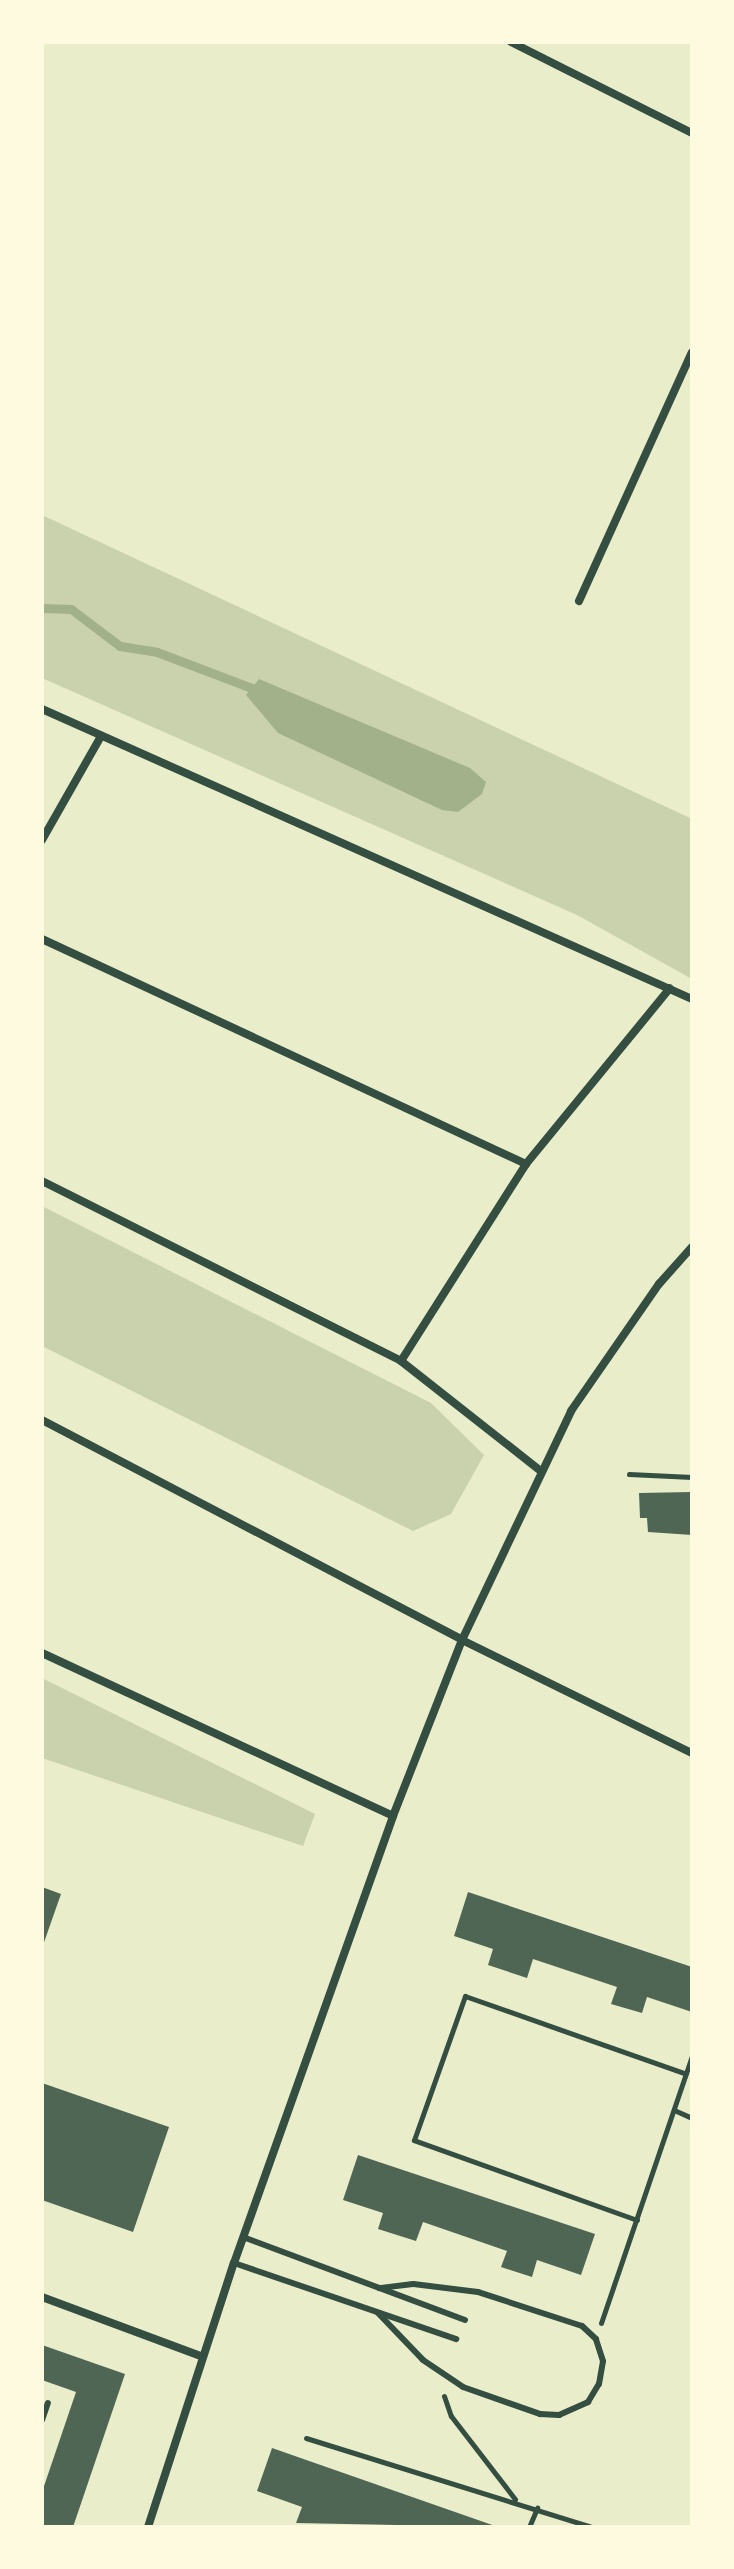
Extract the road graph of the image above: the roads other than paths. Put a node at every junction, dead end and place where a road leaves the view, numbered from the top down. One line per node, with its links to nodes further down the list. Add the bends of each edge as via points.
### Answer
1 (511, 42): 2 (street)
2 (692, 133)
3 (692, 352): 4 (street)
4 (579, 601)
5 (42, 709): 6 (street)
6 (101, 736): 7 (street); 9 (street)
7 (42, 840)
8 (42, 939): 11 (street)
9 (670, 988): 10 (street); 11 (street)
10 (692, 999)
11 (526, 1164): 14 (street)
12 (42, 1181): 14 (street)
13 (692, 1247): 16 (street, via 659,1284 571,1411)
14 (401, 1361): 16 (street)
15 (42, 1420): 17 (street)
16 (541, 1471): 17 (street)
17 (462, 1640): 19 (street); 20 (street)
18 (42, 1653): 20 (street)
19 (692, 1753)
20 (393, 1816): 21 (street)
21 (243, 2237): 22 (street); 23 (lane)
22 (234, 2263): 25 (lane); 28 (street)
23 (379, 2288): 25 (lane, via 413,2284 478,2292 582,2326 596,2339 603,2361 599,2384 588,2402 559,2415 540,2414 463,2387 435,2368); 26 (lane)
24 (42, 2297): 28 (street)
25 (378, 2313): 27 (lane)
26 (465, 2320)
27 (456, 2339)
28 (201, 2356): 31 (street)
29 (48, 2403): 30 (lane)
30 (42, 2420)
31 (148, 2527)

